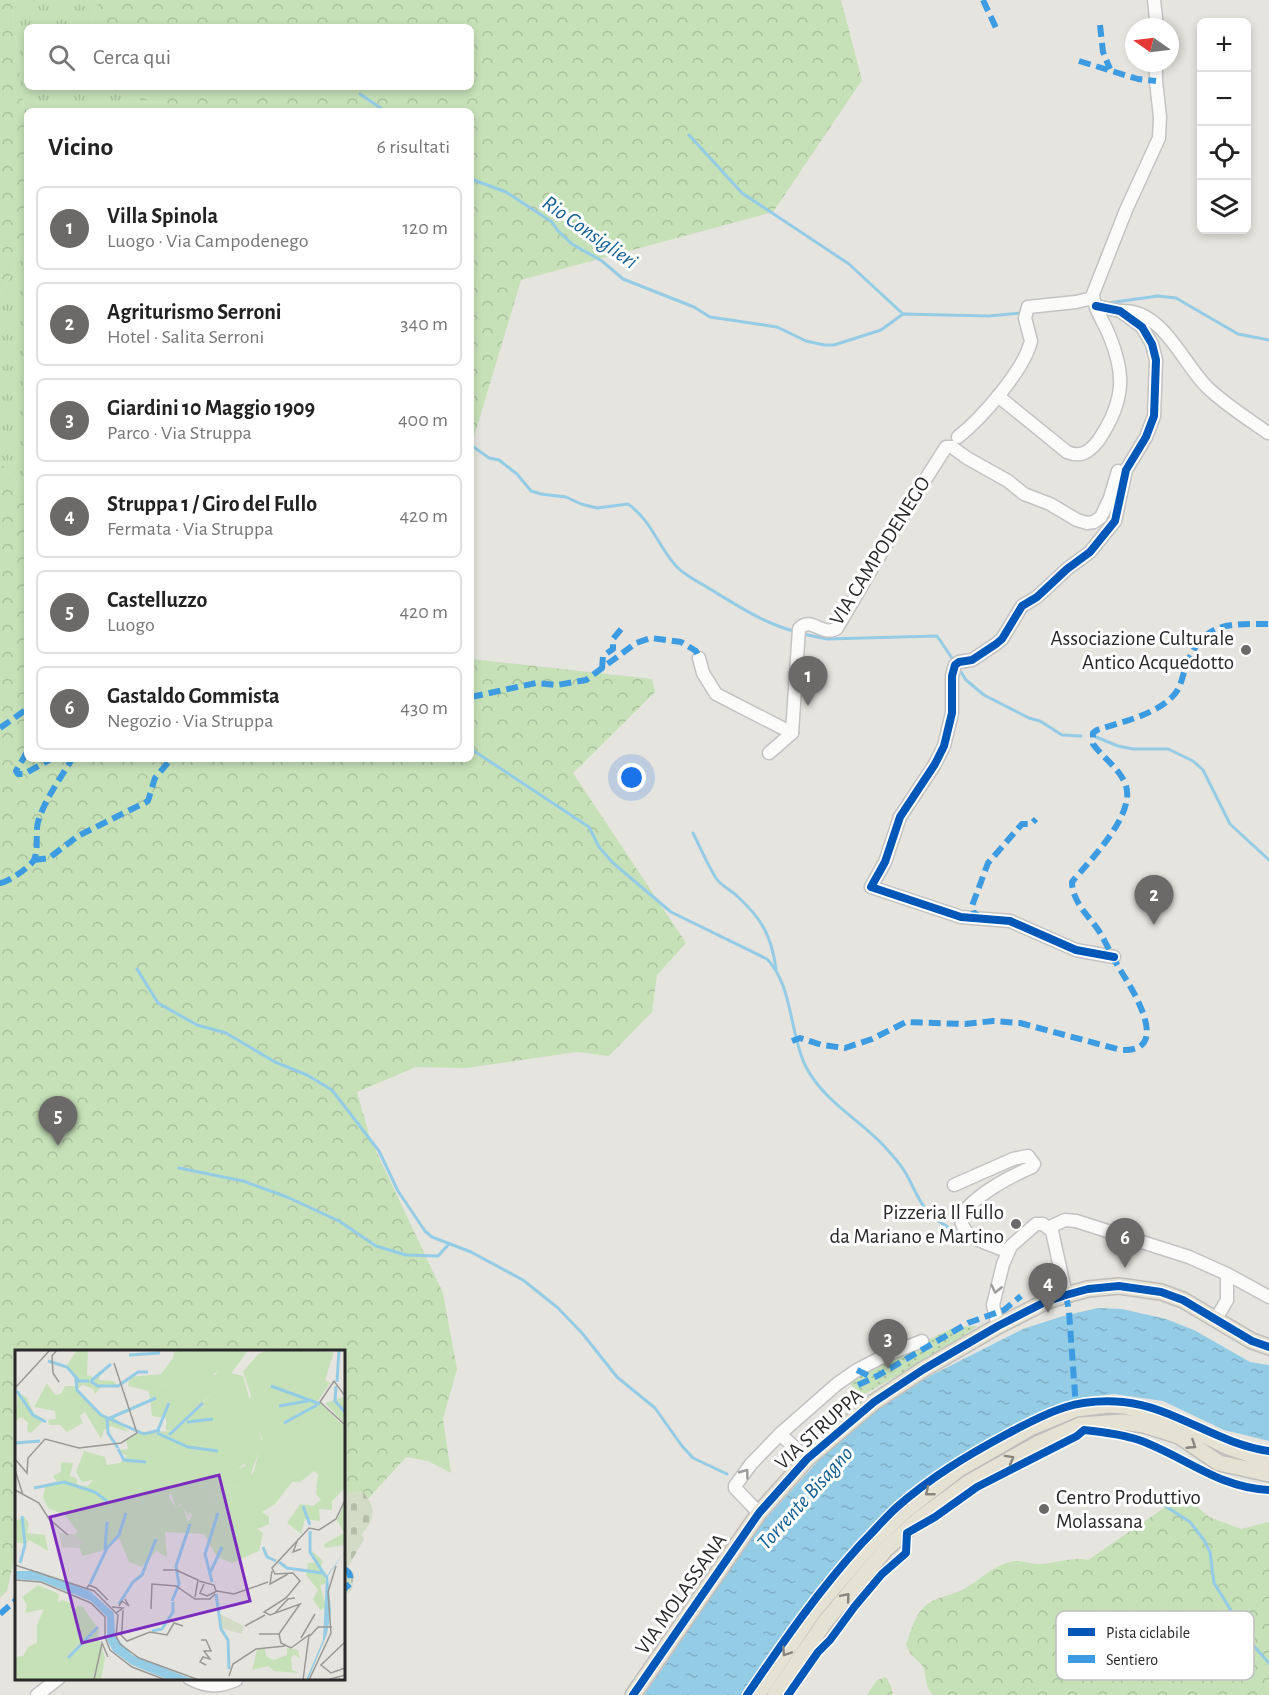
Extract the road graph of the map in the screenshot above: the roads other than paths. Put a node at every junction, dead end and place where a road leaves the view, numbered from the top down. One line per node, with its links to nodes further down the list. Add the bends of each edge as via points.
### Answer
1 (1154, 0): 2 (street)
2 (1156, 18)
3 (1156, 72): 4 (street, via 1159,138 1126,210)
4 (1096, 305): 5 (street); 6 (street, via 1076,302 1030,306 1025,314 1031,345); 6 (street, via 1118,357 1119,396 1100,438 1087,453 1067,452); 10 (street, VIA CAMPODENEGO, via 1133,327 1146,346 1150,367 1143,422 1120,464 1101,517 1087,524 1077,520 1024,494 952,447 944,449 837,628 826,632 808,623 798,633)
5 (1119, 311): 7 (street, via 1135,311 1152,321 1207,388); 12 (street, via 1147,334 1155,352 1156,375 1151,426 1126,470 1115,521 1090,552 1022,606 1002,639 972,660 955,665 952,713 944,746 900,817 885,862 871,887 961,917 1010,921 1076,950)
6 (998, 396): 8 (street, via 976,423)
7 (1268, 433)
8 (958, 437)
9 (699, 658): 10 (street, via 716,694)
10 (792, 733): 11 (street)
11 (769, 753)
12 (1114, 957)
13 (954, 1185): 15 (street, via 1014,1159 1032,1159 1032,1167 1005,1180 966,1208 961,1216 963,1226 979,1242)
14 (1050, 1227): 15 (street, via 1036,1224); 16 (street, via 1065,1220 1084,1223 1189,1257); 17 (street)
15 (1008, 1252): 20 (street, one-way to 20, via 993,1305)
16 (1227, 1274): 18 (street); 19 (street, via 1227,1300)
17 (1066, 1295): 19 (main road, VIA STRUPPA, via 1088,1288 1141,1288 1182,1300); 20 (main road, VIA STRUPPA)
18 (1269, 1297)
19 (1216, 1319): 22 (main road, VIA STRUPPA)
20 (998, 1326): 24 (main road, VIA STRUPPA, via 874,1402)
21 (922, 1341): 23 (street, via 857,1370)
22 (1269, 1347)
23 (780, 1434): 24 (street); 27 (street, one-way to 23, via 735,1486)
24 (807, 1460): 27 (main road, VIA STRUPPA)
25 (1269, 1461): 33 (main road, one-way to 33, via 1228,1447 1176,1421 1125,1406 1076,1409 1032,1427 959,1469 876,1538 812,1613)
26 (1269, 1474): 34 (main road, one-way to 26, via 825,1622 886,1549 968,1483 1039,1443 1080,1425 1144,1425 1179,1436 1220,1463)
27 (759, 1513): 32 (main road, VIA MOLASSANA)
28 (56, 1680): 31 (street)
29 (194, 1680): 30 (street, via 211,1686)
30 (236, 1680)
31 (37, 1695)
32 (633, 1695)
33 (757, 1695)
34 (776, 1695)

